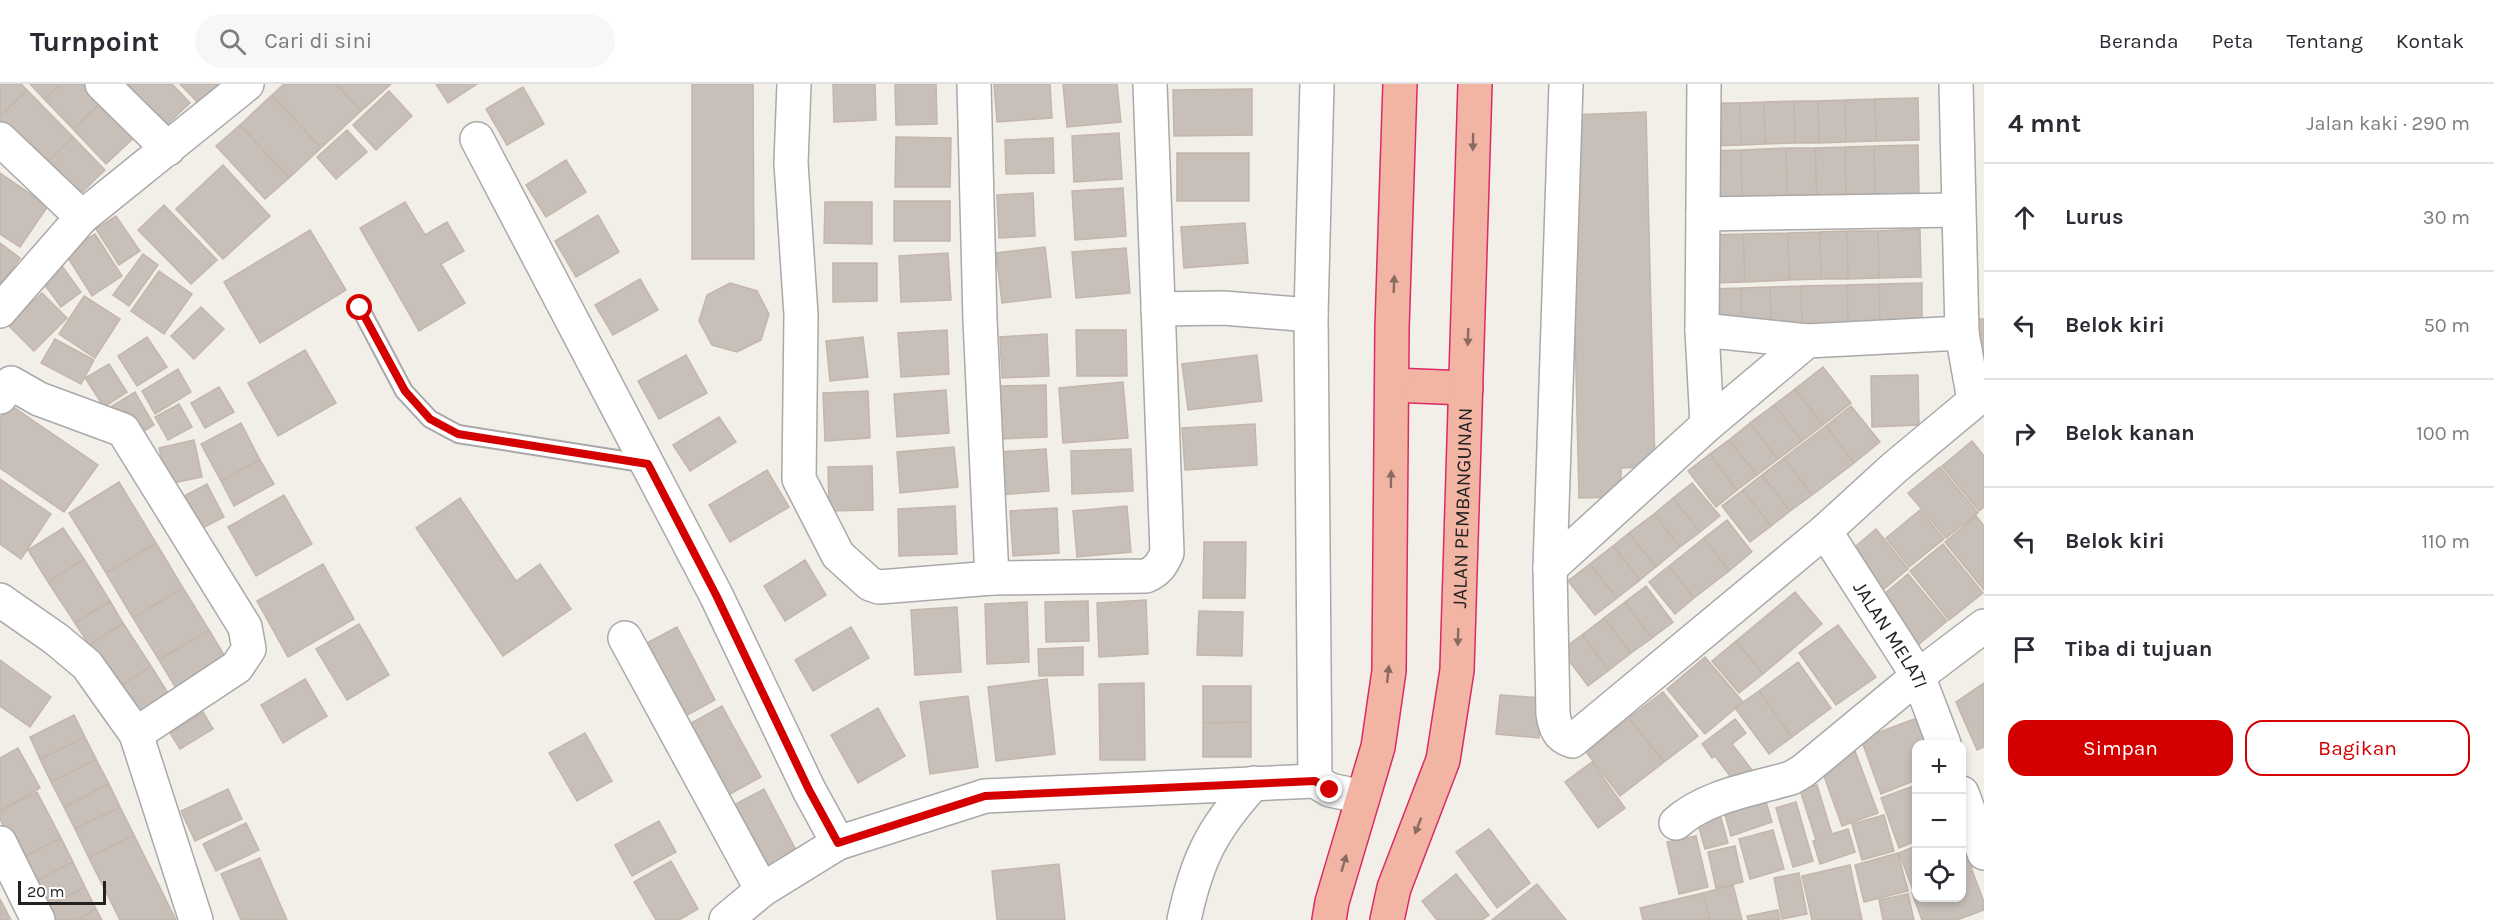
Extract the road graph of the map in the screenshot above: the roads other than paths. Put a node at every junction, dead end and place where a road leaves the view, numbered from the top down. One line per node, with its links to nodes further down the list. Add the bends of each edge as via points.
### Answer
1 (102, 84): 14 (street)
2 (247, 84): 14 (street)
3 (794, 84): 33 (street, via 791,163 801,315 799,479 838,555 870,584 879,587)
4 (974, 84): 33 (street)
5 (1149, 84): 19 (street)
6 (1317, 84): 21 (street)
7 (1400, 84): 25 (highway, one-way to 7)
8 (1475, 84): 26 (highway, JALAN PEMBANGUNAN, one-way to 26)
9 (1566, 84): 32 (street)
10 (1704, 84): 16 (street)
11 (1956, 84): 15 (street)
12 (0, 139): 17 (street)
13 (477, 139): 30 (street)
14 (168, 149): 17 (street)
15 (1958, 210): 16 (street); 23 (street)
16 (1703, 214): 22 (street)
17 (82, 217): 20 (street)
18 (360, 308): 30 (lane, via 405,391 430,419 458,434)
19 (1158, 309): 21 (street, via 1223,308); 33 (street, via 1167,553 1162,564 1146,576)
20 (0, 311)
21 (1311, 315): 40 (street)
22 (1702, 330): 24 (street); 29 (street)
23 (1962, 333): 24 (street); 27 (street)
24 (1807, 341): 29 (street)
25 (1392, 385): 26 (highway); 43 (highway, one-way to 25, via 1378,747 1389,671)
26 (1467, 388): 54 (highway, JALAN PEMBANGUNAN, one-way to 54, via 1457,670 1448,736)
27 (1979, 396): 31 (street)
28 (0, 397): 38 (street, via 11,383 39,399 123,430 245,627 249,649 237,667)
29 (1707, 425): 32 (street)
30 (648, 464): 46 (street)
31 (1826, 531): 32 (street, via 1572,741 1555,728 1553,714); 37 (street, JALAN MELATI)
32 (1550, 568)
33 (992, 578)
34 (0, 600): 38 (street, via 87,665)
35 (1984, 626): 37 (street)
36 (625, 638): 48 (street)
37 (1918, 676): 39 (street, JALAN MELATI); 44 (street, via 1803,771 1703,805)
38 (136, 734): 50 (street)
39 (1942, 740)
40 (1315, 781): 41 (street); 43 (street, via 1330,790)
41 (1254, 783): 46 (street, via 985,796); 52 (street, via 1211,837 1191,886)
42 (1962, 794): 47 (street)
43 (1363, 797): 53 (highway, one-way to 43)
44 (1676, 823)
45 (0, 843): 49 (street)
46 (838, 843): 48 (street)
47 (1984, 854)
48 (762, 890): 51 (street)
49 (38, 920)
50 (196, 920)
51 (726, 920)
52 (1185, 920)
53 (1329, 920)
54 (1387, 920)

